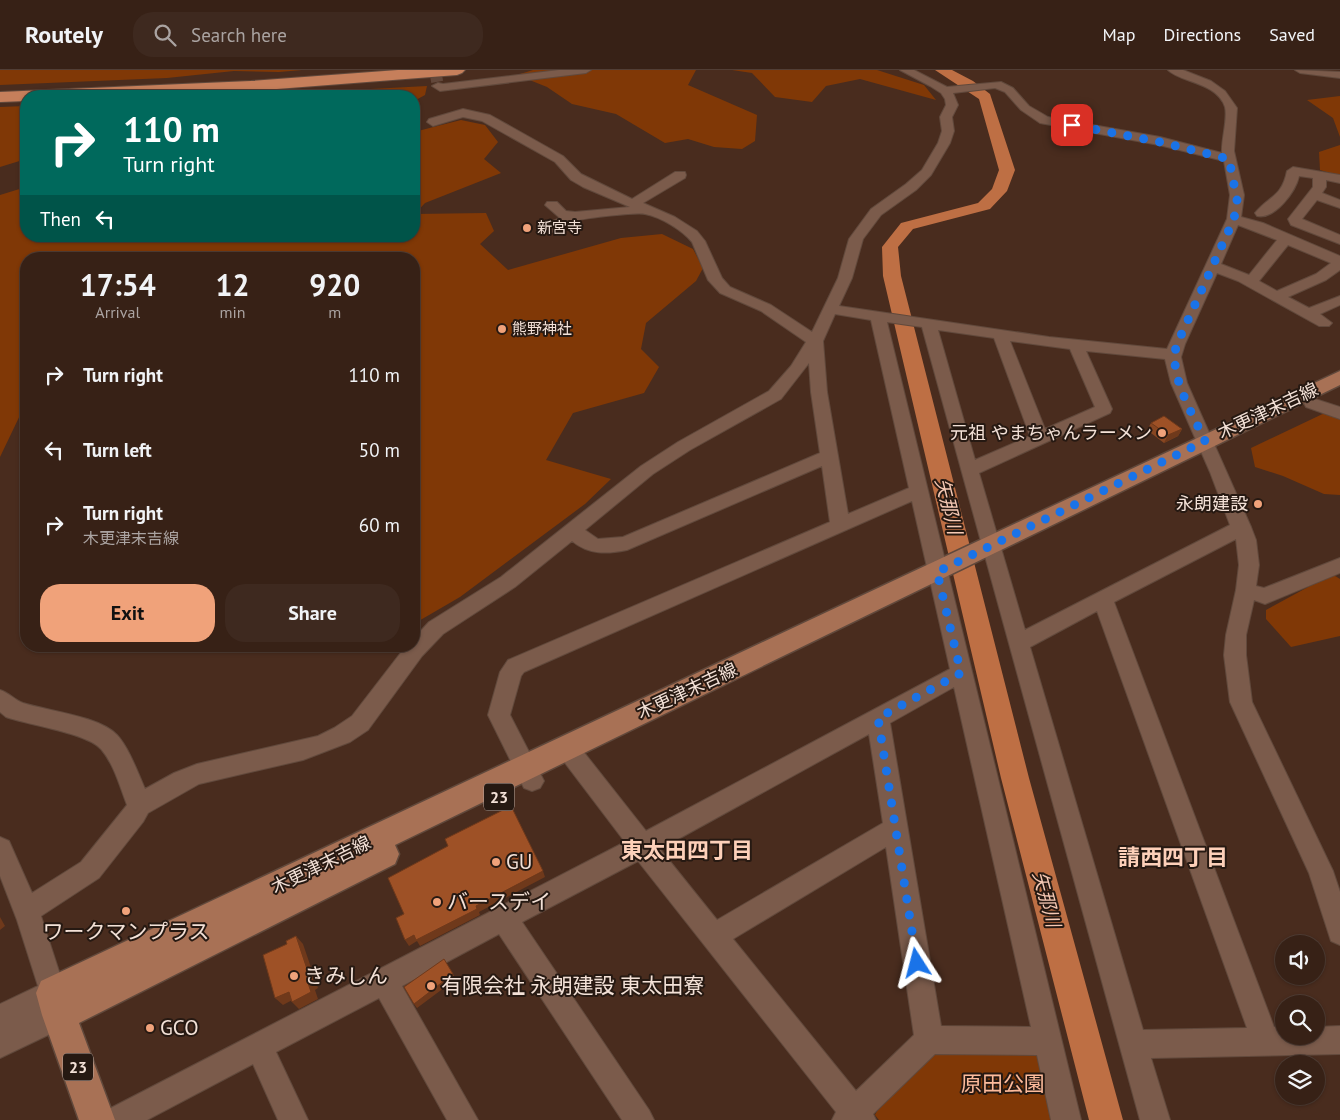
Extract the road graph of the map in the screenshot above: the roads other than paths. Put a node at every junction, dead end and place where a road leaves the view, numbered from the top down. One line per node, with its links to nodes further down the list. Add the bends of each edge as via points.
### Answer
1 (394, 70): 10 (highway)
2 (457, 70): 11 (highway)
3 (586, 70): 9 (street)
4 (905, 70): 12 (street)
5 (1173, 70): 7 (street)
6 (1300, 70): 8 (street)
7 (1199, 73): 18 (street, via 1229,102)
8 (1340, 75)
9 (438, 86)
10 (45, 90)
11 (160, 90)
12 (950, 90): 18 (street, via 997,84 1044,120); 38 (street, via 952,105 946,117 948,131 944,143 927,172 876,212 856,239 845,278)
13 (20, 91): 14 (highway)
14 (0, 92)
15 (20, 96): 16 (highway)
16 (0, 97)
17 (433, 122): 23 (street, via 463,113 486,118 559,159 576,177 588,184)
18 (1229, 159): 29 (street, via 1237,200)
19 (680, 175): 23 (street)
20 (1320, 175): 21 (street); 22 (street, via 1320,187); 27 (street, via 1293,171 1292,184 1280,201)
21 (1340, 179)
22 (1315, 195): 24 (street); 32 (street, via 1295,219 1296,222)
23 (634, 204): 26 (street)
24 (1340, 204)
25 (552, 205): 28 (street, via 562,214)
26 (648, 210): 28 (street); 44 (street, via 692,234 715,280 725,290 766,308)
27 (1262, 213)
28 (574, 216): 30 (street)
29 (1234, 219): 31 (street); 34 (street)
30 (545, 230)
31 (1286, 239): 33 (street); 35 (street)
32 (1340, 240)
33 (1340, 262): 36 (street, via 1321,277)
34 (1213, 266): 35 (street); 46 (street)
35 (1250, 282): 36 (street)
36 (1278, 296): 39 (street)
37 (1340, 300): 39 (street)
38 (830, 309): 40 (street); 44 (street)
39 (1308, 314): 42 (street)
40 (882, 316): 41 (street); 55 (street)
41 (925, 323): 43 (street); 54 (street)
42 (1324, 324)
43 (1000, 334): 45 (street); 51 (street)
44 (815, 341): 53 (street); 58 (street, via 775,395 647,470)
45 (1076, 345): 46 (street); 51 (street, via 1104,409)
46 (1174, 354): 52 (street, via 1179,383)
47 (1340, 376): 52 (main road, 木更津末吉線 / 23)
48 (1340, 390): 49 (main road, 木更津末吉線 / 23)
49 (1312, 403): 50 (street); 52 (main road, 木更津末吉線 / 23)
50 (1340, 413)
51 (1039, 437): 54 (street)
52 (1208, 446): 57 (street); 59 (main road, 木更津末吉線 / 23)
53 (829, 456): 56 (street); 58 (street, via 628,543 597,547)
54 (969, 470): 59 (street)
55 (918, 491): 56 (street); 61 (street)
56 (840, 525): 71 (street, via 516,666 498,716)
57 (1242, 527): 62 (street, via 1249,555); 63 (street)
58 (574, 531): 65 (street, via 508,582 436,628)
59 (992, 552): 61 (main road, 木更津末吉線 / 23); 64 (street)
60 (1340, 565): 62 (street, via 1265,596)
61 (939, 578): 67 (street); 70 (main road, 木更津末吉線 / 23)
62 (1246, 590): 78 (street, via 1236,635 1235,663 1241,702 1321,871)
63 (1103, 599): 64 (street); 86 (street)
64 (1018, 643): 88 (street)
65 (420, 646)
66 (414, 652): 72 (street, via 350,732 329,743 196,774)
67 (961, 673): 69 (street); 85 (street)
68 (5, 711): 72 (street, via 96,732 109,742 127,773)
69 (878, 718): 73 (street); 74 (street)
70 (571, 754): 71 (main road, 木更津末吉線 / 23); 74 (street)
71 (528, 774): 81 (main road, 木更津末吉線 / 23)
72 (139, 805): 76 (street, via 90,870)
73 (896, 828): 79 (street); 83 (street)
74 (642, 846): 77 (street); 79 (street)
75 (0, 849): 76 (street)
76 (27, 910): 81 (street)
77 (504, 918): 80 (street); 95 (street)
78 (1339, 927)
79 (714, 936): 90 (street)
80 (384, 981): 89 (street); 94 (street)
81 (56, 1004): 82 (street); 87 (street); 91 (main road, 23)
82 (0, 1018)
83 (929, 1040): 85 (street); 90 (street)
84 (1340, 1040): 86 (street)
85 (1048, 1041): 96 (street)
86 (1266, 1042): 88 (street)
87 (0, 1044)
88 (1133, 1044): 97 (street)
89 (259, 1047): 92 (street); 93 (street)
90 (854, 1117)
91 (97, 1120)
92 (117, 1120)
93 (293, 1120)
94 (463, 1120)
95 (639, 1120)
96 (1066, 1120)
97 (1155, 1120)

